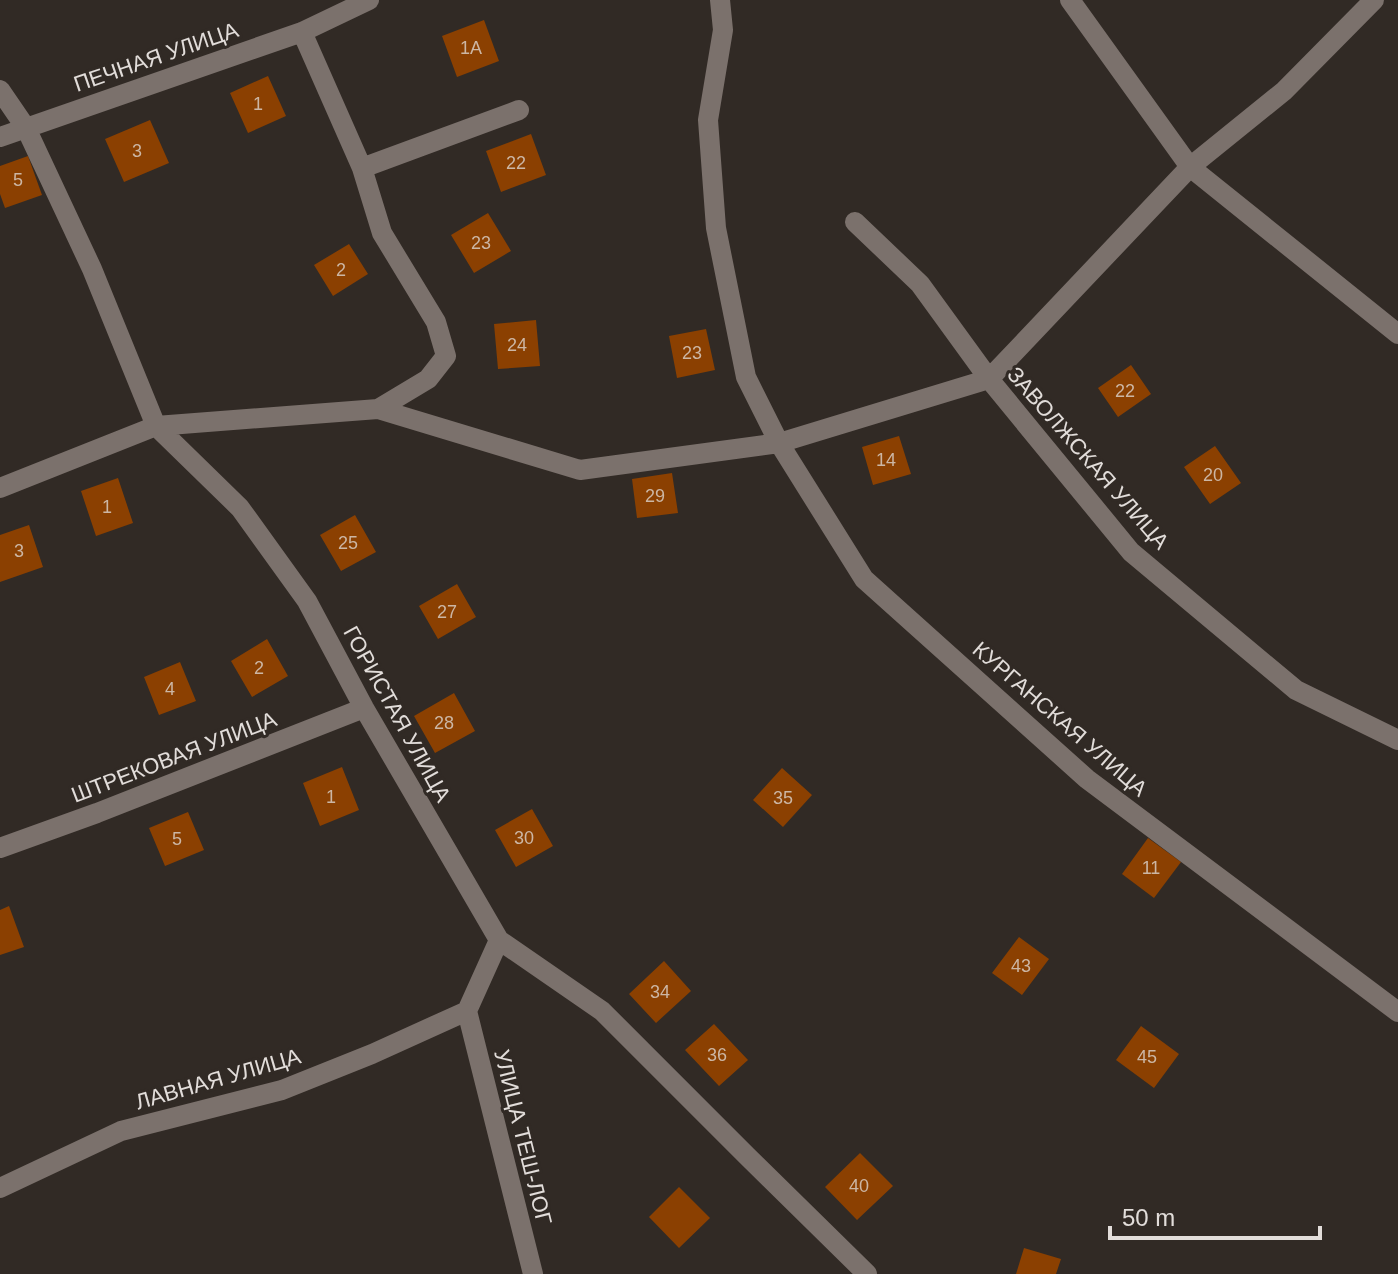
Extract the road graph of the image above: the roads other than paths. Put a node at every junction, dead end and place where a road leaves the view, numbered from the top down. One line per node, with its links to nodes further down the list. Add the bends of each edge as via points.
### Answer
1 (369, 0): 5 (street, ПЕЧНАЯ УЛИЦА)
2 (720, 0): 17 (street, КУРГАНСКАЯ УЛИЦА, via 723,30 708,120 716,228 746,377)
3 (1070, 0): 10 (street)
4 (1374, 0): 10 (street, via 1284,91)
5 (302, 32): 8 (street, ПЕЧНАЯ УЛИЦА); 11 (street)
6 (0, 90): 8 (street, ГОРИСТАЯ УЛИЦА)
7 (519, 110): 11 (street)
8 (26, 128): 9 (street, ПЕЧНАЯ УЛИЦА); 16 (street, ГОРИСТАЯ УЛИЦА, via 92,269)
9 (0, 137)
10 (1190, 167): 13 (street); 14 (street)
11 (362, 168): 15 (street, via 382,233 436,322 446,356 428,379)
12 (855, 222): 14 (street, ЗАВОЛЖСКАЯ УЛИЦА, via 920,284)
13 (1398, 334)
14 (989, 379): 17 (street); 20 (street, ЗАВОЛЖСКАЯ УЛИЦА, via 1131,552 1296,690)
15 (378, 409): 16 (street); 17 (street, via 580,470)
16 (156, 426): 18 (street); 19 (street, ГОРИСТАЯ УЛИЦА, via 240,508 307,601)
17 (779, 443): 23 (street, КУРГАНСКАЯ УЛИЦА, via 864,579 1087,779)
18 (0, 488)
19 (364, 708): 21 (street, ШТРЕКОВАЯ УЛИЦА); 22 (street, ГОРИСТАЯ УЛИЦА)
20 (1398, 740)
21 (0, 848)
22 (499, 940): 24 (street); 27 (street, ГОРИСТАЯ УЛИЦА, via 602,1011)
23 (1396, 1005)
24 (467, 1011): 25 (street, ЛАВНАЯ УЛИЦА, via 282,1090 121,1131); 26 (street, УЛИЦА ТЕШ-ЛОГ)
25 (0, 1188)
26 (533, 1274)
27 (867, 1274)

